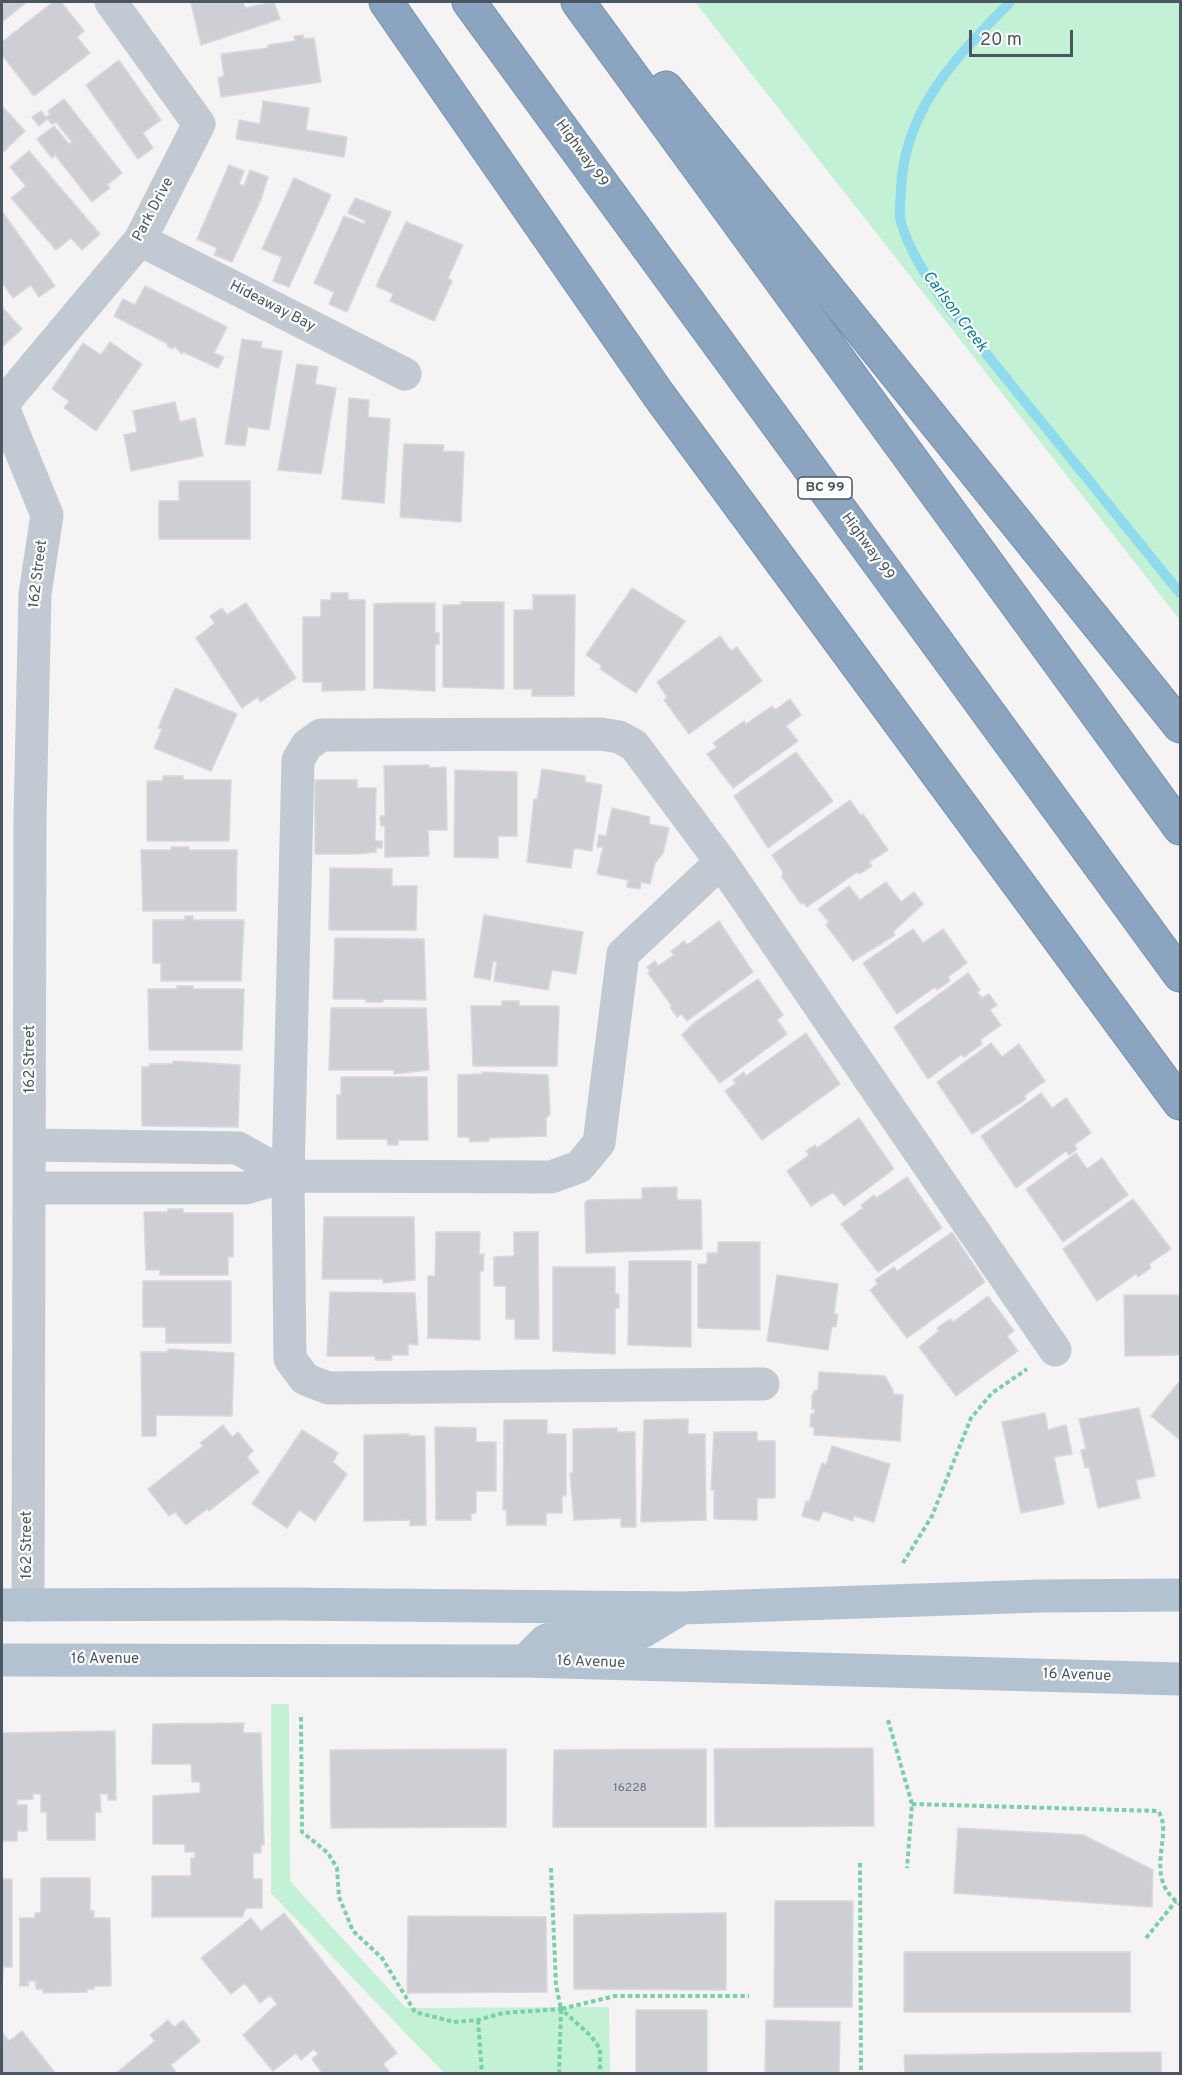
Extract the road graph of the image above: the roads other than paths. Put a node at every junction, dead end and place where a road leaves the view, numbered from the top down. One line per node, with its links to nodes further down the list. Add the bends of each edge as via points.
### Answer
1 (111, 2): 6 (street, Park Drive, via 199,124)
2 (386, 2): 14 (highway, via 658,394)
3 (469, 2): 13 (highway, Highway 99 / BC 99)
4 (578, 2): 11 (highway)
5 (597, 2): 9 (highway)
6 (140, 240): 7 (street, Hideaway Bay); 8 (street, Park Drive)
7 (405, 374)
8 (2, 405): 10 (street, 162 Street, via 47,515 35,594)
9 (1180, 726)
10 (16, 818): 15 (street, 162 Street)
11 (1180, 828)
12 (721, 862): 16 (street, via 623,954 599,1143 579,1167 551,1177); 16 (street, via 634,745 619,737 321,735 307,745 298,760); 18 (street)
13 (1180, 975)
14 (1180, 1103)
15 (31, 1145): 16 (street, via 238,1148); 17 (street, 162 Street)
16 (288, 1176): 17 (street, via 245,1188); 19 (street, via 290,1359 305,1379 328,1388)
17 (31, 1188): 21 (street, 162 Street)
18 (1055, 1350)
19 (763, 1384)
20 (1180, 1595): 22 (main road)
21 (15, 1605): 22 (main road); 23 (main road)
22 (682, 1608): 25 (main road, via 642,1632 568,1635 546,1640)
23 (2, 1625)
24 (2, 1660): 25 (main road, 16 Avenue)
25 (525, 1661): 26 (main road, 16 Avenue)
26 (1180, 1679)

